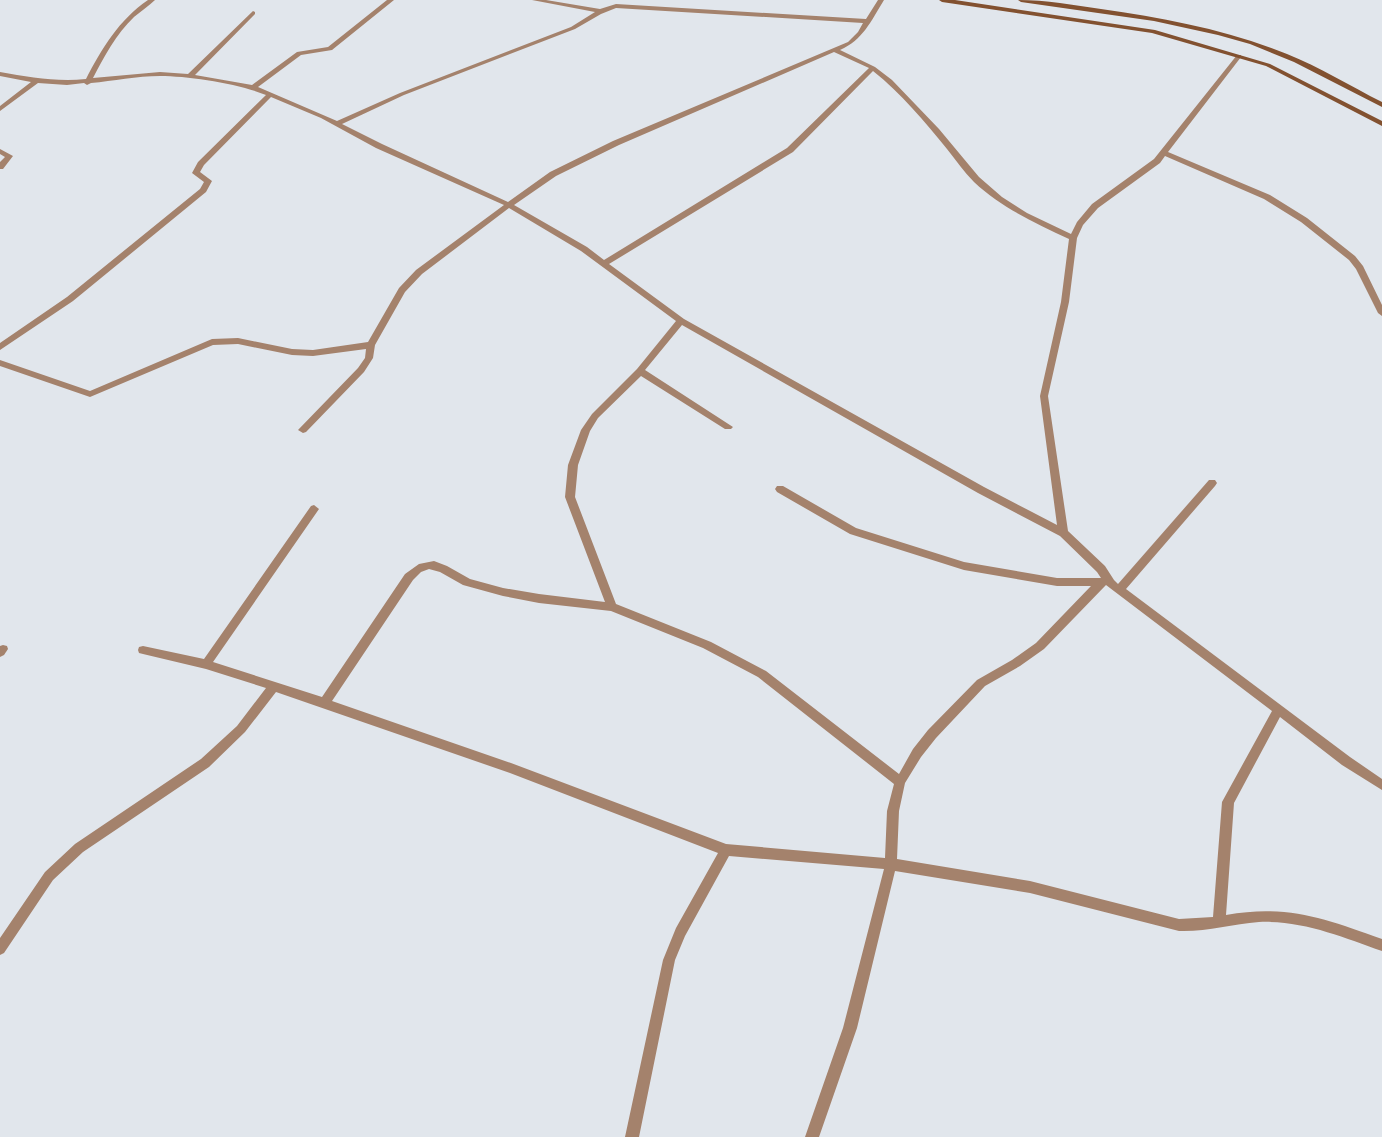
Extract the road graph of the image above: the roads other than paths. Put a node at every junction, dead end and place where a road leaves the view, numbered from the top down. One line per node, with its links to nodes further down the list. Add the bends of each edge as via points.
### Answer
1 (152, 0): 16 (street, via 110,38)
2 (391, 0): 17 (street, via 330,49 299,53)
3 (535, 0): 7 (street)
4 (880, 0): 9 (street)
5 (942, 0): 11 (street, via 1153,30)
6 (1021, 0): 19 (street, via 1140,16 1234,38 1285,55)
7 (599, 11): 9 (street, via 616,6); 21 (street, via 574,28 402,94)
8 (253, 13): 14 (street)
9 (866, 21): 10 (street, via 855,38)
10 (835, 50): 12 (street); 26 (street, via 609,147 553,174)
11 (1239, 56): 22 (street, via 1268,66); 24 (street)
12 (873, 68): 27 (street, via 890,81 993,194 1024,215); 28 (street, via 790,150)
13 (0, 74): 15 (street)
14 (190, 76): 16 (street, via 160,74); 17 (street)
15 (37, 81): 16 (street); 20 (street)
16 (87, 83)
17 (253, 87): 18 (street)
18 (271, 94): 21 (street); 32 (street, via 201,164 196,173 208,181 203,190 70,299)
19 (1382, 105)
20 (0, 109)
21 (336, 124): 26 (street)
22 (1382, 124)
23 (0, 150): 25 (street, via 9,156)
24 (1164, 153): 27 (street, via 1095,206); 29 (street, via 1267,197 1304,220 1352,258)
25 (0, 167)
26 (509, 205): 28 (street); 31 (street, via 419,272 391,306)
27 (1073, 238): 40 (street, via 1065,302 1044,396)
28 (604, 264): 30 (street)
29 (1382, 313)
30 (681, 321): 34 (street); 40 (street)
31 (371, 345): 33 (street, via 328,352 299,352 238,341 212,342 90,394); 36 (street, via 369,358 361,370)
32 (0, 347)
33 (0, 363)
34 (640, 372): 35 (street); 43 (street, via 595,416 572,465 570,497)
35 (728, 427)
36 (303, 430)
37 (1212, 483): 42 (street)
38 (780, 489): 41 (street, via 853,531 964,566 1057,582)
39 (314, 509): 45 (street)
40 (1063, 533): 41 (street, via 1101,569)
41 (1106, 582): 42 (street); 49 (street, via 1040,646 981,683 932,734)
42 (1119, 590): 48 (street)
43 (612, 607): 47 (street, via 515,596 464,581 438,567 420,568 409,577); 49 (street, via 707,645 762,674)
44 (143, 650): 45 (street)
45 (206, 664): 46 (street)
46 (273, 687): 47 (street); 55 (street, via 242,729 205,763 79,848 49,876)
47 (324, 703): 51 (street, via 510,768)
48 (1278, 710): 50 (street); 53 (street, via 1228,802)
49 (900, 782): 52 (street, via 893,811)
50 (1382, 785)
51 (726, 850): 52 (street); 56 (street, via 680,932 669,960)
52 (891, 864): 53 (street, via 1030,887 1179,926 1200,926); 57 (street, via 850,1028)
53 (1218, 920): 54 (street, via 1271,916 1309,923)
54 (1382, 945)
55 (0, 949)
56 (632, 1137)
57 (812, 1137)

